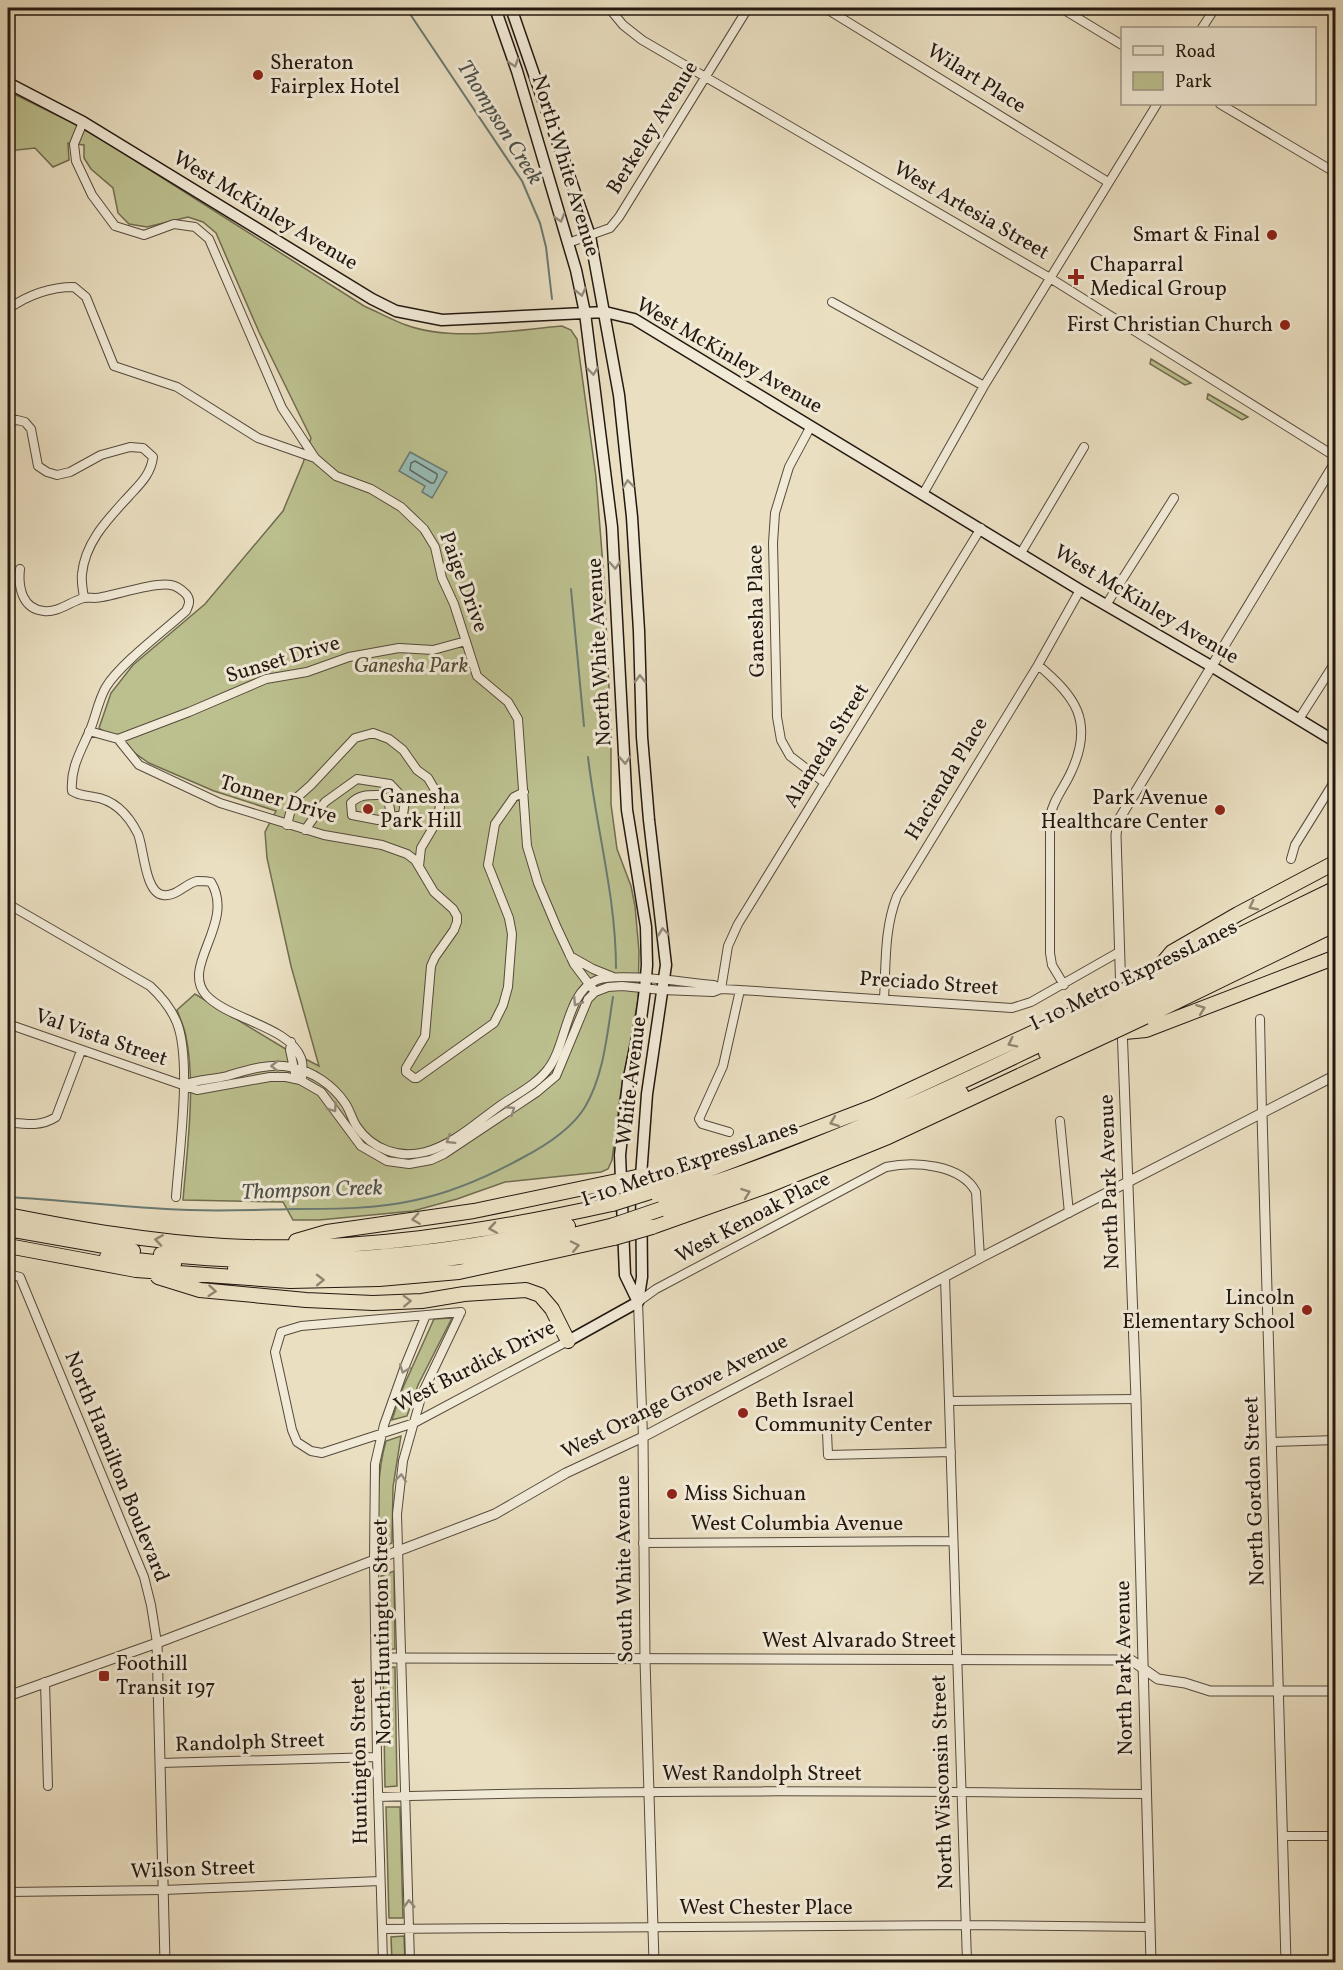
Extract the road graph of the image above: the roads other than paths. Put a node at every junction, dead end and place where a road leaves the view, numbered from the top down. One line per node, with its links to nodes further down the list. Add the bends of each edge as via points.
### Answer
1 (495, 8): 18 (main road, North White Avenue, one-way to 18)
2 (511, 8): 17 (main road, North White Avenue)
3 (609, 8): 10 (street, West Artesia Street, via 642,40)
4 (748, 8): 10 (street, Berkeley Avenue)
5 (825, 8): 16 (street, Wilart Place)
6 (1061, 8): 9 (street)
7 (1215, 8): 8 (street)
8 (1203, 27)
9 (1121, 44)
10 (706, 77): 17 (street, Berkeley Avenue, via 619,217 610,228); 19 (street, West Artesia Street)
11 (8, 83): 14 (main road, West McKinley Avenue)
12 (1156, 105): 16 (street)
13 (1222, 105): 15 (street)
14 (83, 122): 23 (main road, West McKinley Avenue, via 396,310 442,320); 28 (street, Paige Drive, via 74,144 76,161 92,195 115,226 144,235 174,224 195,227 209,239 282,408)
15 (1335, 173)
16 (1108, 182): 19 (street)
17 (590, 236): 18 (street, Berkeley Avenue); 22 (main road, North White Avenue)
18 (568, 243): 23 (main road, North White Avenue, one-way to 23)
19 (1050, 278): 24 (street); 29 (street, West Artesia Street)
20 (832, 302): 24 (street)
21 (8, 309): 28 (street, via 22,299 55,287 74,287 86,297 114,366 177,387 258,438)
22 (605, 312): 23 (main road, West McKinley Avenue); 26 (main road, West McKinley Avenue, via 634,319); 66 (main road, North White Avenue, one-way to 22, via 666,964 642,737 632,517 619,395)
23 (585, 313): 64 (main road, North White Avenue, one-way to 64, via 612,527 627,810 646,927)
24 (984, 386): 30 (street)
25 (8, 422): 36 (street, via 26,422 38,466 57,475 130,447 143,448 153,457 146,478 107,520 86,554 81,576)
26 (811, 426): 30 (main road, West McKinley Avenue); 47 (street, Ganesha Place, via 789,467 775,513 777,717 781,740 790,756)
27 (1084, 447): 33 (street)
28 (315, 458): 38 (street, Paige Drive, via 336,476 371,489 401,507 424,530 435,547 442,578)
29 (1335, 459): 41 (street, North Park Avenue)
30 (922, 494): 32 (main road, West McKinley Avenue)
31 (1174, 498): 37 (street)
32 (981, 528): 33 (main road, West McKinley Avenue); 47 (street, Alameda Street)
33 (1021, 553): 35 (main road, West McKinley Avenue)
34 (20, 569): 36 (street, via 21,594 26,602 44,612)
35 (1080, 590): 37 (main road, West McKinley Avenue); 40 (street, Hacienda Place)
36 (84, 597): 43 (street, via 98,598 171,584 181,589 189,604 107,686)
37 (1106, 605): 41 (main road, West McKinley Avenue)
38 (466, 641): 44 (street, Sunset Drive, via 433,650 399,648 349,657 308,672 266,679); 48 (street, Paige Drive, via 477,675 508,702 518,719)
39 (1335, 661): 42 (street)
40 (1038, 665): 67 (street, via 1068,693 1079,714 1078,754 1050,817 1050,953); 71 (street, Hacienda Place, via 897,896 887,932)
41 (1211, 666): 42 (main road, West McKinley Avenue); 60 (street, North Park Avenue, via 1118,821)
42 (1299, 719): 45 (main road, West McKinley Avenue)
43 (89, 731): 44 (street); 77 (street, via 71,779 72,791 105,799 129,819 142,846 155,892 171,895 199,881 211,882 217,891 216,920 198,983 217,1004 291,1042 290,1050)
44 (117, 739): 50 (street, Tonner Drive, via 148,770 220,803)
45 (1335, 742)
46 (1335, 779): 52 (street, via 1295,845)
47 (825, 783): 68 (street, Alameda Street, via 738,924 728,946)
48 (524, 792): 54 (street, Tonner Drive, via 514,797 495,824 488,865 512,934 508,987 502,1005 494,1023 414,1078 406,1068 425,1036 431,966 457,922 453,909 434,892); 61 (street, Paige Drive, via 527,846 538,883)
49 (391, 816): 49 (street, via 378,820 352,815 351,803 357,797 382,795); 51 (street, via 403,815 405,800 390,784 357,779 325,802)
50 (287, 825): 51 (street, Tonner Drive); 54 (street, via 293,801 355,738 373,733 403,750 435,790 440,807)
51 (305, 830): 54 (street, Tonner Drive, via 382,845 407,854)
52 (1291, 859)
53 (1335, 862): 72 (highway, one-way to 72, via 1172,952)
54 (418, 866)
55 (1335, 888): 72 (highway)
56 (1335, 899): 72 (highway, I-10 Metro ExpressLanes)
57 (8, 904): 80 (street, via 150,986 167,1003 178,1025)
58 (1335, 912): 72 (highway, I-10 Metro ExpressLanes)
59 (1335, 924): 72 (highway)
60 (1119, 952): 67 (street, Preciado Street); 89 (street, North Park Avenue)
61 (570, 956): 63 (street); 65 (street, Paige Drive)
62 (1335, 957): 72 (highway, one-way to 62)
63 (614, 977): 64 (street); 65 (street)
64 (645, 984): 66 (street, Preciado Street); 70 (street); 88 (main road, North White Avenue, via 628,1082)
65 (589, 985): 70 (street, Paige Drive); 81 (street, Val Vista Street, one-way to 81, via 572,1009 561,1046 543,1075 433,1149 414,1154 379,1148 365,1137 345,1103)
66 (663, 985): 68 (street, Preciado Street, via 713,992); 87 (main road, White Avenue, via 647,1094)
67 (1064, 985): 71 (street, Preciado Street, via 1012,1008)
68 (721, 989): 69 (street, Preciado Street)
69 (741, 990): 71 (street, Preciado Street); 86 (street, via 723,1066 699,1119 702,1124)
70 (595, 992): 82 (street, Val Vista Street, one-way to 70, via 357,1141 374,1154 402,1163 431,1160 490,1124 556,1076 580,1016)
71 (884, 999)
72 (1146, 1001): 74 (highway, bridge); 74 (highway); 74 (highway, I-10 Metro ExpressLanes, bridge)
73 (1260, 1018): 83 (street, North Gordon Street)
74 (1105, 1021): 91 (highway, one-way to 91, via 875,1106); 91 (highway, I-10 Metro ExpressLanes, via 965,1091 864,1134 698,1199); 94 (highway, one-way to 74, bridge, via 652,1227 888,1137)
75 (8, 1024): 76 (street, Val Vista Street)
76 (81, 1051): 80 (street, Val Vista Street); 85 (street, via 56,1118 47,1124)
77 (299, 1069): 79 (street); 80 (street, Val Vista Street, one-way to 80, via 265,1066); 81 (street, Val Vista Street)
78 (1335, 1075): 83 (street, West Orange Grove Avenue)
79 (298, 1080): 80 (street, Val Vista Street, via 270,1077 197,1090); 82 (street, Val Vista Street)
80 (183, 1085): 90 (street)
81 (328, 1085): 82 (street)
82 (321, 1092)
83 (1262, 1113): 89 (street, West Orange Grove Avenue); 114 (street, North Gordon Street)
84 (1060, 1121): 92 (street)
85 (8, 1122)
86 (729, 1132)
87 (641, 1176): 88 (highway); 103 (main road, South White Avenue, via 642,1277)
88 (621, 1180): 98 (highway, one-way to 98, via 474,1211 327,1232); 103 (main road, North White Avenue, via 625,1275)
89 (1129, 1182): 92 (street, West Orange Grove Avenue); 107 (street, North Park Avenue)
90 (176, 1197)
91 (654, 1202): 94 (highway, bridge); 94 (highway, I-10 Metro ExpressLanes, bridge)
92 (1069, 1213): 99 (street, West Orange Grove Avenue)
93 (8, 1215): 98 (highway, one-way to 93, via 170,1242)
94 (613, 1221): 95 (highway, I-10 Metro ExpressLanes, via 457,1247 302,1259 170,1255); 96 (highway, I-10 Metro ExpressLanes, via 524,1246 368,1268 196,1267); 98 (highway, one-way to 98, via 527,1223 381,1243); 100 (highway, one-way to 94, via 290,1281 459,1272)
95 (8, 1228)
96 (8, 1239)
97 (8, 1246): 100 (highway)
98 (280, 1246)
99 (980, 1258): 102 (street, West Orange Grove Avenue); 103 (street, West Kenoak Place, via 976,1192 971,1182 934,1167 899,1164 886,1167)
100 (136, 1270): 106 (highway, one-way to 106, via 200,1290 306,1300 422,1301 525,1290 540,1295)
101 (8, 1274): 120 (street, North Hamilton Boulevard, via 20,1277 144,1577)
102 (945, 1277): 108 (street, North Wisconsin Street); 112 (street, West Orange Grove Avenue)
103 (638, 1302): 106 (main road, West Burdick Drive); 112 (street, South White Avenue)
104 (461, 1312): 105 (street, West Burdick Drive); 109 (street, North Huntington Street, via 422,1394)
105 (426, 1315): 111 (street, Huntington Street, one-way to 111); 111 (street, West Burdick Drive, via 301,1326 282,1332 275,1352 297,1442 310,1451 322,1453)
106 (568, 1341): 109 (street, West Burdick Drive)
107 (1136, 1400): 108 (street); 125 (street, North Park Avenue)
108 (950, 1401): 115 (street, North Wisconsin Street)
109 (414, 1423): 111 (street, West Burdick Drive); 118 (street, North Huntington Street, one-way to 109, via 397,1514 403,1461)
110 (827, 1432): 115 (street, via 828,1455)
111 (381, 1434): 119 (street, Huntington Street, via 375,1464)
112 (643, 1437): 117 (street, South White Avenue); 118 (street, West Orange Grove Avenue, via 566,1473 495,1514)
113 (1335, 1440): 114 (street)
114 (1272, 1442): 127 (street, North Gordon Street)
115 (951, 1452): 116 (street, North Wisconsin Street)
116 (952, 1541): 117 (street, West Columbia Avenue); 123 (street, North Wisconsin Street)
117 (643, 1543): 124 (street, South White Avenue)
118 (398, 1551): 119 (street, West Orange Grove Avenue); 122 (street, North Huntington Street)
119 (374, 1560): 120 (street, West Orange Grove Avenue); 121 (street, Huntington Street)
120 (157, 1643): 126 (street, West Orange Grove Avenue); 131 (street, North Hamilton Boulevard)
121 (376, 1658): 122 (street, West Alvarado Street); 130 (street, Huntington Street)
122 (402, 1658): 124 (street, West Alvarado Street); 137 (street, North Huntington Street)
123 (957, 1659): 124 (street, West Alvarado Street); 125 (street, West Alvarado Street, via 1131,1660); 133 (street, North Wisconsin Street)
124 (645, 1660): 134 (street, South White Avenue)
125 (1143, 1668): 127 (street, West Alvarado Street, via 1158,1679 1210,1691); 135 (street, North Park Avenue)
126 (45, 1683): 129 (street, West Orange Grove Avenue); 132 (street)
127 (1278, 1690): 128 (street, West Alvarado Street); 138 (street, North Gordon Street)
128 (1335, 1691)
129 (8, 1693)
130 (377, 1756): 131 (street, Randolph Street); 136 (street, Huntington Street)
131 (161, 1763): 141 (street, North Hamilton Boulevard)
132 (48, 1785)
133 (961, 1792): 134 (street, West Randolph Street); 135 (street, West Randolph Street); 143 (street, North Wisconsin Street)
134 (650, 1793): 137 (street, West Randolph Street); 144 (street, South White Avenue)
135 (1146, 1794): 145 (street, North Park Avenue)
136 (378, 1797): 137 (street, West Randolph Street); 140 (street, Huntington Street)
137 (405, 1797): 147 (street, North Huntington Street, one-way to 137)
138 (1283, 1836): 139 (street); 154 (street, North Gordon Street)
139 (1335, 1836)
140 (380, 1881): 141 (street, Wilson Street); 146 (street, Huntington Street)
141 (163, 1890): 142 (street, Wilson Street); 148 (street, North Hamilton Boulevard)
142 (8, 1892)
143 (966, 1925): 144 (street, West Chester Place); 145 (street, West Chester Place); 152 (street, North Wisconsin Street)
144 (653, 1926): 147 (street, West Chester Place); 151 (street, South White Avenue)
145 (1149, 1927): 153 (street, North Park Avenue)
146 (382, 1929): 147 (street, West Chester Place); 149 (street, Huntington Street)
147 (410, 1929): 150 (street, North Huntington Street)
148 (165, 1962)
149 (383, 1962)
150 (410, 1962)
151 (654, 1962)
152 (967, 1962)
153 (1151, 1962)
154 (1286, 1962)

